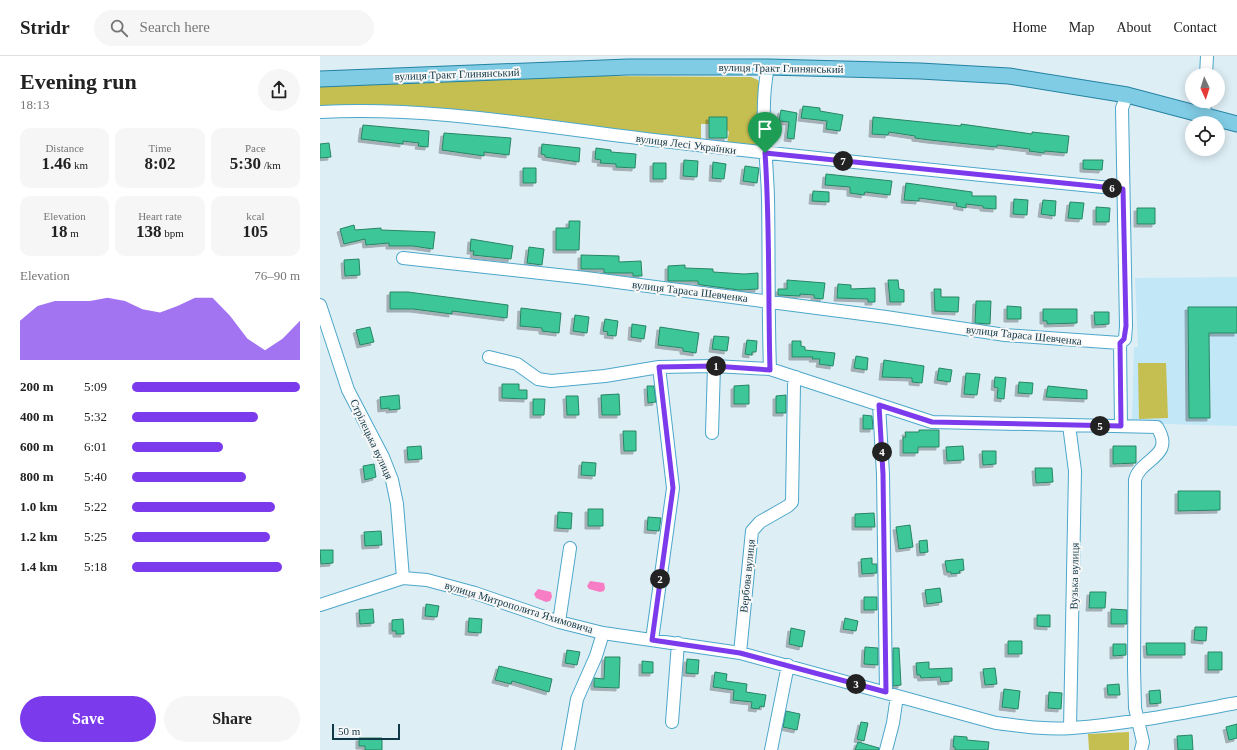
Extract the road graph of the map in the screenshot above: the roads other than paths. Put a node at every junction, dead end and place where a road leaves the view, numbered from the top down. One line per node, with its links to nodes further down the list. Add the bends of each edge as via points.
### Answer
1 (1207, 56): 3 (street)
2 (768, 67): 4 (main road, вулиця Тракт Глинянський, via 628,67); 5 (main road, вулиця Тракт Глинянський, via 1009,76); 10 (street, via 764,90)
3 (1206, 68)
4 (320, 79)
5 (1127, 95): 6 (main road, вулиця Тракт Глинянський); 11 (street, via 1122,108)
6 (1185, 105)
7 (1205, 108): 9 (main road, вулиця Тракт Глинянський)
8 (320, 112): 10 (street, вулиця Лесі Українки, via 435,113)
9 (1237, 124)
10 (765, 153): 11 (street, вулиця Лесі Українки); 13 (street, via 768,197)
11 (1123, 189): 15 (street, via 1126,326 1124,339)
12 (403, 258): 13 (street, вулиця Тараса Шевченка)
13 (768, 301): 15 (street, вулиця Тараса Шевченка, via 1005,335); 19 (street)
14 (320, 305): 26 (street, Стрілецька вулиця, via 348,390 383,457 392,480 397,504)
15 (1120, 343): 23 (street)
16 (489, 357): 18 (street, via 517,364 538,379 551,382)
17 (714, 366): 18 (street); 19 (street); 24 (street)
18 (659, 367): 30 (street, via 673,488)
19 (770, 370): 20 (street)
20 (796, 377): 21 (street); 32 (street, Вербова вулиця, via 792,502 760,522 752,531)
21 (879, 405): 22 (street, via 932,422); 34 (street)
22 (1069, 425): 23 (street); 38 (street, Вузька вулиця, via 1075,471)
23 (1121, 426): 36 (street, via 1157,427 1163,438 1161,449 1136,474 1134,668 1135,708)
24 (712, 433)
25 (570, 548): 28 (street)
26 (403, 578): 27 (street, вулиця Митрополита Яхимовича); 28 (street, вулиця Митрополита Яхимовича, via 427,580 475,593)
27 (320, 605)
28 (559, 622): 29 (street, вулиця Митрополита Яхимовича)
29 (603, 633): 30 (street, вулиця Митрополита Яхимовича); 39 (street, via 577,699)
30 (652, 640): 31 (street, вулиця Митрополита Яхимовича)
31 (678, 643): 32 (street, вулиця Митрополита Яхимовича); 37 (street)
32 (740, 653): 33 (street, вулиця Митрополита Яхимовича)
33 (788, 665): 34 (street, вулиця Митрополита Яхимовича); 40 (street)
34 (891, 694): 38 (street, вулиця Митрополита Яхимовича, via 996,723); 41 (street, via 893,723)
35 (1237, 703): 36 (street, вулиця Митрополита Яхимовича)
36 (1138, 721): 38 (street, вулиця Митрополита Яхимовича); 42 (street)
37 (672, 722)
38 (1070, 728)
39 (568, 750)
40 (771, 750)
41 (886, 750)
42 (1141, 750)

